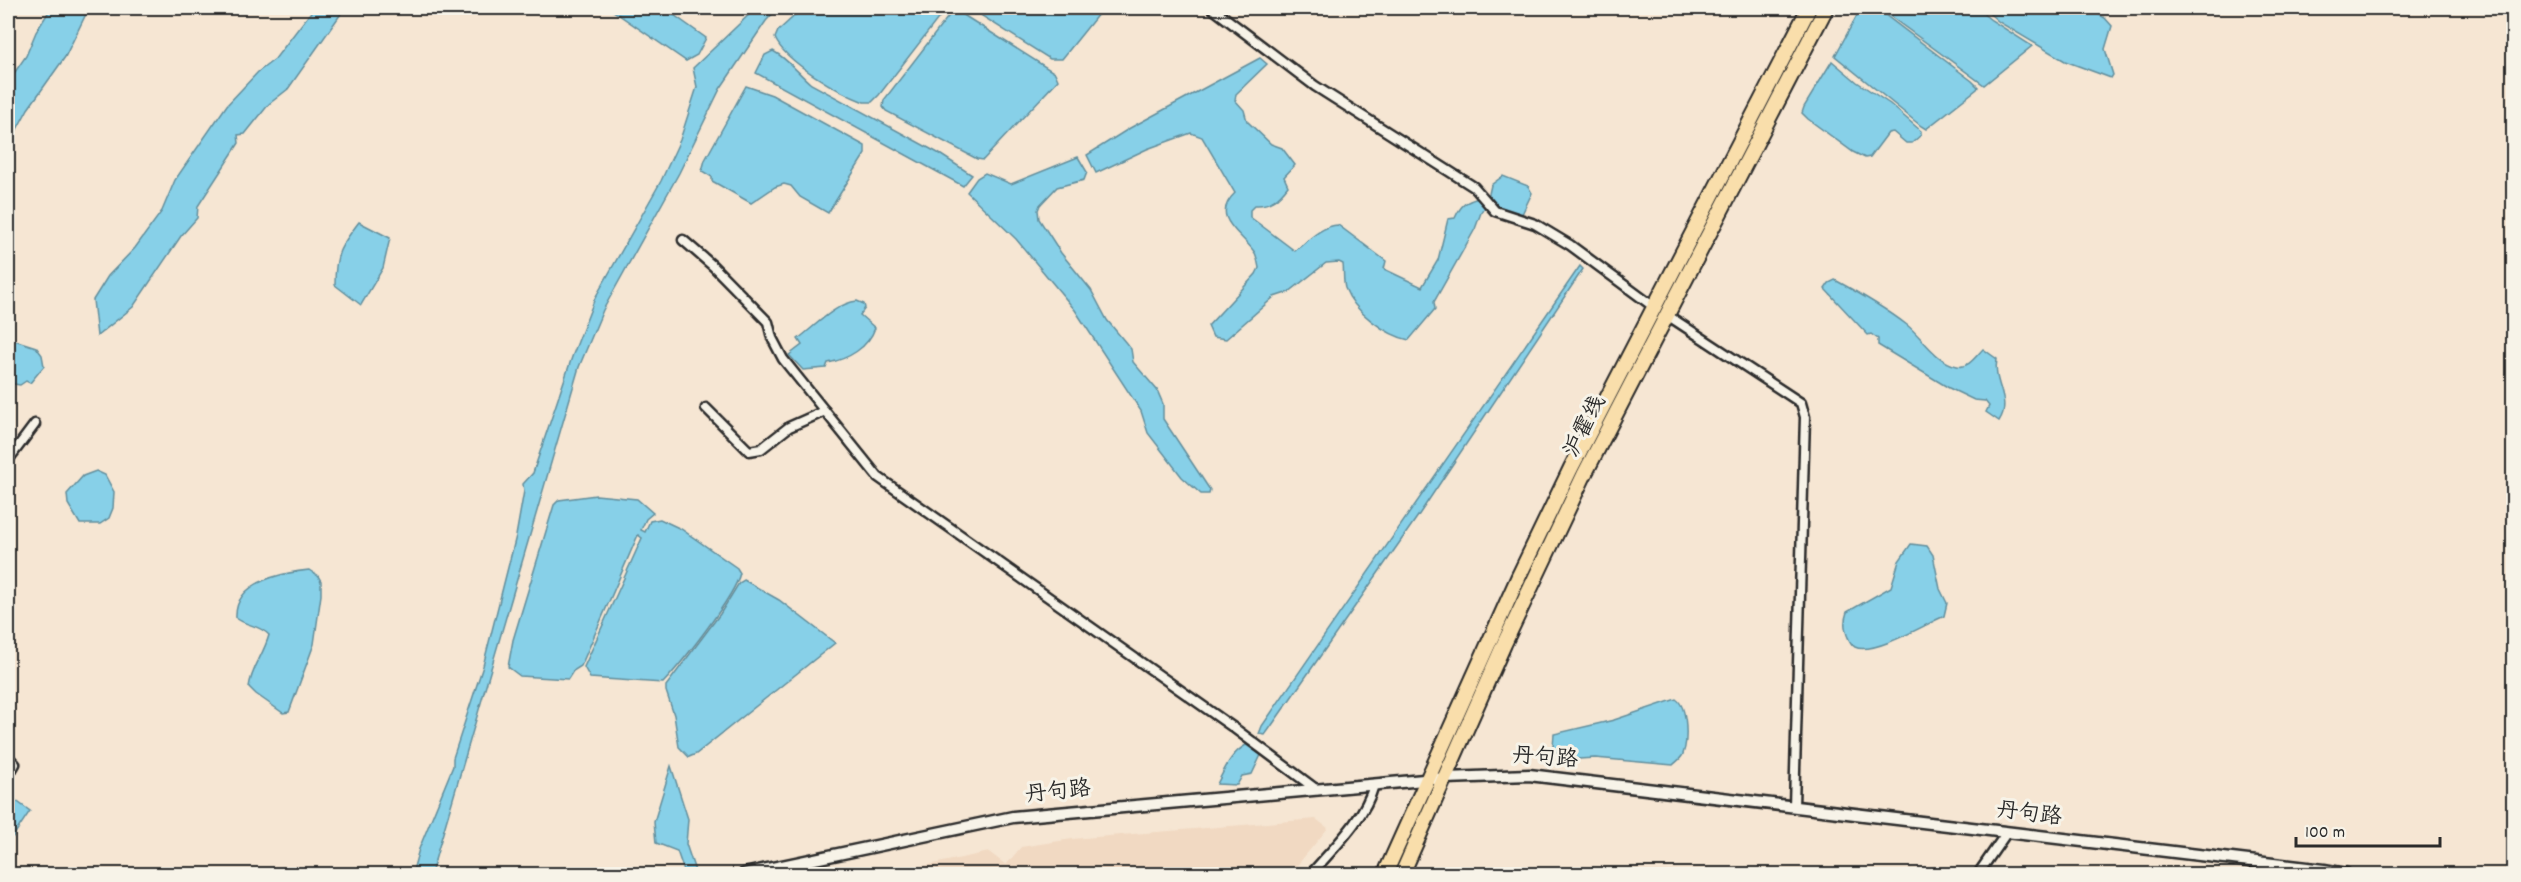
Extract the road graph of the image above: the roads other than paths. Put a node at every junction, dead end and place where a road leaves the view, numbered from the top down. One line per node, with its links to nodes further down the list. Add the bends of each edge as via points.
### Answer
1 (1212, 8): 5 (street, via 1315,86 1474,187 1495,211 1535,224 1570,245)
2 (1809, 8): 5 (highway, 沪霍线)
3 (1826, 8): 6 (highway, 沪霍线)
4 (683, 240): 8 (street, via 768,322 783,358)
5 (1654, 307): 6 (highway); 14 (highway, 沪霍线, via 1518,578)
6 (1667, 315): 13 (highway, 沪霍线, via 1584,475); 17 (street, via 1801,403 1805,417)
7 (706, 408): 8 (street, via 748,451 761,449 789,427)
8 (825, 411): 16 (street, via 878,477)
9 (35, 424): 10 (street)
10 (8, 460)
11 (8, 757): 12 (street, via 15,764)
12 (8, 776)
13 (1446, 778): 14 (street, 丹句路); 17 (street, 丹句路, via 1530,775); 22 (highway, 沪霍线)
14 (1427, 781): 15 (street, 丹句路); 21 (highway, 沪霍线)
15 (1374, 785): 16 (street, 丹句路); 20 (street, via 1369,803 1358,819)
16 (1317, 790): 19 (street, 丹句路, via 1013,817)
17 (1794, 806): 18 (street, 丹句路)
18 (2007, 832): 23 (street); 24 (street, 丹句路)
19 (744, 874)
20 (1311, 874)
21 (1385, 874)
22 (1402, 874)
23 (1978, 874)
24 (2346, 874)

